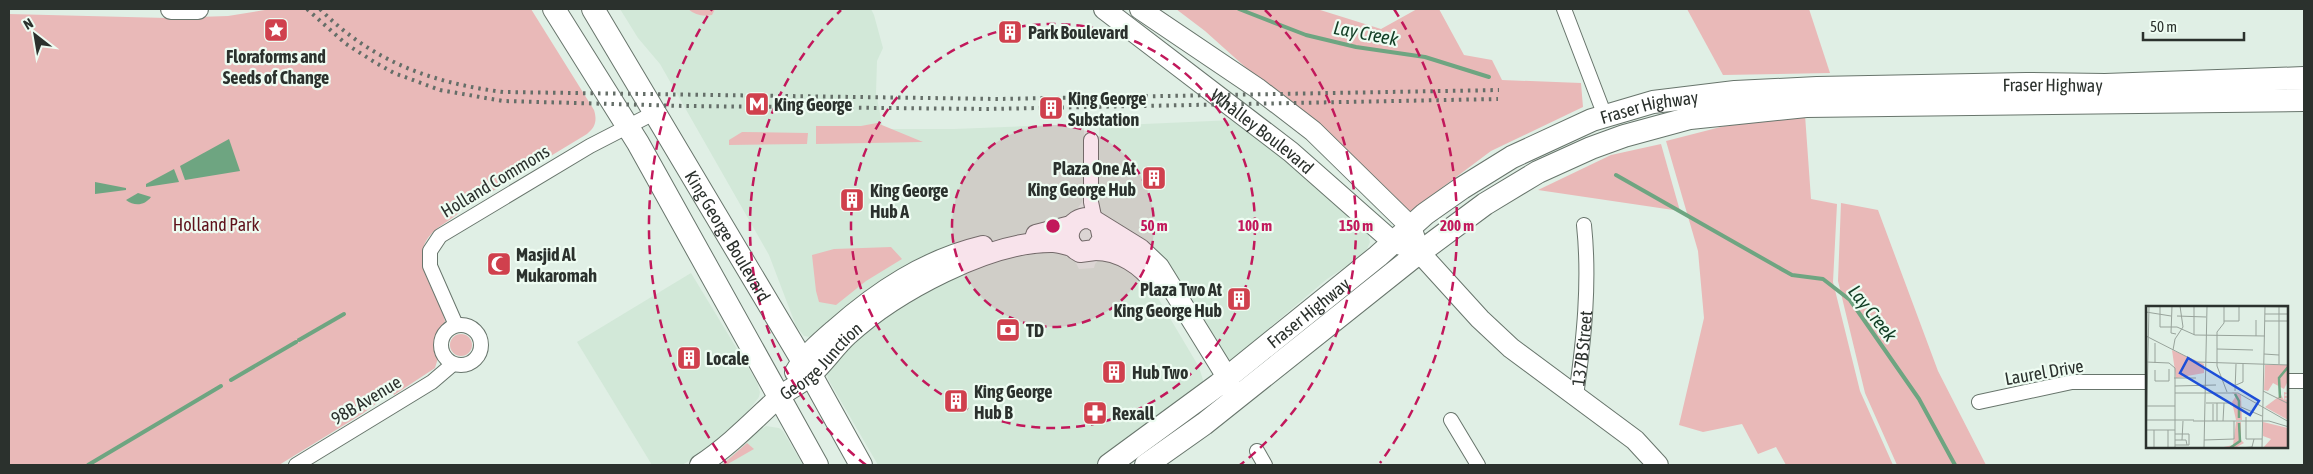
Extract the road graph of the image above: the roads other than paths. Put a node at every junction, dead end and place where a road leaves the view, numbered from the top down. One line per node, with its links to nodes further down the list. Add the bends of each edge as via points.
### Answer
1 (171, 9): 2 (street)
2 (198, 9)
3 (554, 9): 12 (main road, King George Boulevard)
4 (593, 9): 10 (main road, King George Boulevard)
5 (1104, 9): 17 (street, Whalley Boulevard, via 1292,152)
6 (1140, 9): 16 (street, Whalley Boulevard, via 1288,111 1333,150)
7 (1564, 9): 11 (street)
8 (2304, 78): 11 (main road, Fraser Highway, via 2105,85 1817,88 1653,102)
9 (2304, 100): 18 (main road, Fraser Highway, via 1806,106 1690,118 1624,136 1538,172 1485,204)
10 (656, 112): 12 (street, Holland Commons); 21 (main road, King George Boulevard)
11 (1604, 116): 16 (main road, Fraser Highway, via 1512,157 1462,188)
12 (628, 126): 19 (street, Holland Commons, via 436,241 430,251 430,266); 27 (main road, King George Boulevard)
13 (1091, 140): 14 (street)
14 (1085, 223): 21 (street, George Junction, via 1048,242 979,258 923,284 891,302); 25 (street, George Junction, via 1140,249 1159,267); 25 (street, via 1103,239 1095,250 1126,258 1149,276)
15 (1584, 225): 26 (street, 137B Street, via 1588,283 1584,306 1585,335)
16 (1411, 227): 17 (main road, Fraser Highway); 18 (street, Whalley Boulevard)
17 (1393, 242): 18 (street, Whalley Boulevard); 25 (main road, Fraser Highway)
18 (1420, 253): 25 (main road, Fraser Highway); 26 (street, Whalley Boulevard, via 1511,348)
19 (456, 326): 20 (street, via 448,330 441,341 443,354); 20 (street, via 463,325 475,331 481,350 473,362)
20 (453, 364): 31 (street, 98B Avenue, via 432,382)
21 (807, 367): 27 (street, George Junction); 34 (main road, King George Boulevard)
22 (2288, 381): 23 (street)
23 (2304, 381)
24 (2146, 382): 28 (street, Laurel Drive, via 2072,382)
25 (1226, 387): 35 (main road, Fraser Highway); 36 (main road, Fraser Highway)
26 (1576, 396): 39 (street, 137B Street, via 1635,440)
27 (779, 397): 32 (street, George Junction, via 735,439); 33 (main road, King George Boulevard)
28 (1979, 402)
29 (1451, 420): 38 (street)
30 (1257, 451): 37 (street)
31 (296, 465)
32 (700, 465)
33 (817, 465)
34 (861, 465)
35 (1109, 465)
36 (1146, 465)
37 (1265, 465)
38 (1478, 465)
39 (1658, 465)

